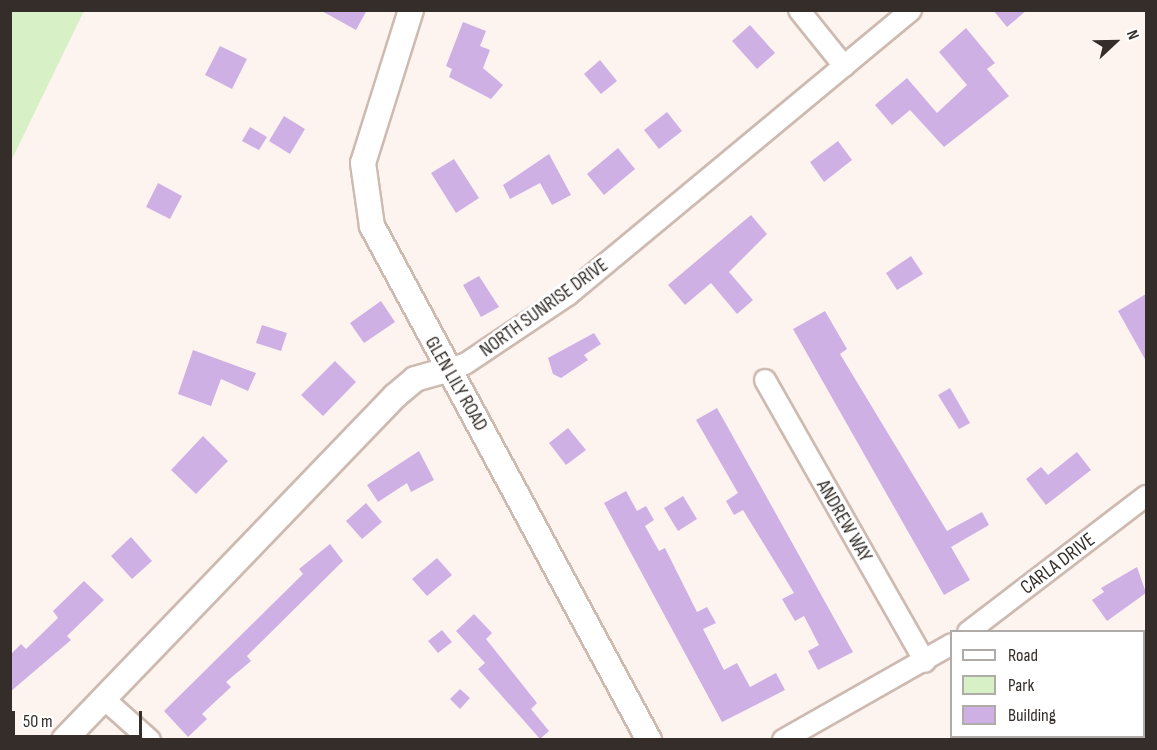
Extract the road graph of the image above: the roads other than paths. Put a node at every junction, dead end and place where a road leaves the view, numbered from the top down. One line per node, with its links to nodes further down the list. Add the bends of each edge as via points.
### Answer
1 (411, 10): 5 (street, GLEN LILY ROAD, via 371,126 363,189 372,226)
2 (799, 10): 4 (street)
3 (911, 10): 4 (street, NORTH SUNRISE DRIVE)
4 (844, 66): 5 (street, NORTH SUNRISE DRIVE, via 568,295 475,358)
5 (446, 370): 11 (street, NORTH SUNRISE DRIVE, via 415,379 394,396); 14 (street, GLEN LILY ROAD)
6 (765, 380): 10 (street, ANDREW WAY)
7 (1146, 496): 8 (street, CARLA DRIVE)
8 (971, 630)
9 (950, 645): 10 (street)
10 (924, 662): 15 (street)
11 (103, 698): 12 (street, NORTH SUNRISE DRIVE); 13 (street)
12 (64, 740)
13 (150, 740)
14 (648, 740)
15 (783, 740)

